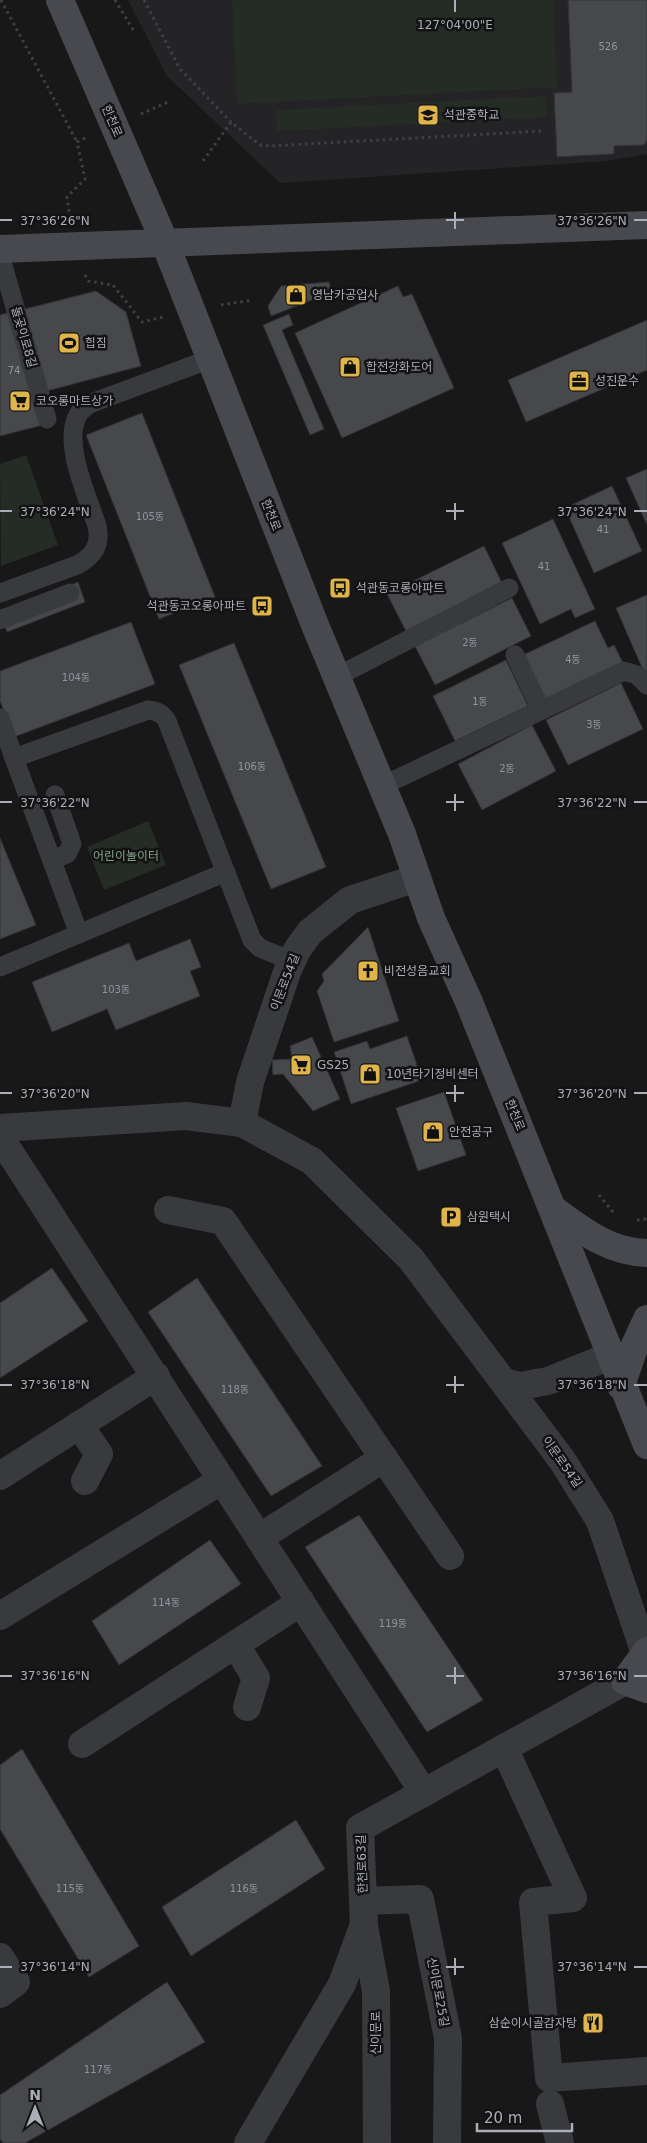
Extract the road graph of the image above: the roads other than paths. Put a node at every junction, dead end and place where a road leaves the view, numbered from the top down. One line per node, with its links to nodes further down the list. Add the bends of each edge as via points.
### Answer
1 (60, 0): 3 (main road, 한천로)
2 (647, 224): 3 (main road)
3 (164, 243): 4 (main road); 6 (main road, 한천로)
4 (0, 249)
5 (0, 255): 7 (lane, 돌곶이로8길)
6 (210, 359): 9 (lane, via 89,404 78,413 74,425 74,454 100,537 97,548 89,559 77,565); 13 (main road, 한천로)
7 (47, 419)
8 (509, 588): 13 (lane)
9 (0, 593)
10 (70, 594): 11 (lane)
11 (0, 620)
12 (515, 655): 15 (lane)
13 (336, 677): 18 (main road, 한천로)
14 (647, 684): 15 (lane, via 637,675 624,671)
15 (541, 710): 18 (lane)
16 (0, 718): 17 (lane)
17 (14, 758): 20 (lane); 21 (lane, via 148,710 160,712 167,721)
18 (382, 786): 22 (main road, 한천로)
19 (55, 795): 20 (lane, via 72,844 67,854)
20 (52, 860): 23 (lane)
21 (226, 872): 23 (lane); 24 (lane, via 252,940 260,948)
22 (417, 878): 24 (street, 이문로54길, via 350,900 310,932); 29 (main road, 한천로)
23 (80, 934): 25 (lane)
24 (292, 961): 26 (street, 이문로54길, via 250,1082)
25 (0, 967)
26 (242, 1123): 27 (street, via 186,1116); 35 (street, 이문로54길, via 312,1161 411,1259)
27 (0, 1128)
28 (0, 1137): 34 (street)
29 (553, 1208): 31 (main road, via 589,1236 611,1247); 33 (main road, 한천로)
30 (168, 1210): 39 (street, via 223,1220)
31 (647, 1253)
32 (647, 1319): 36 (main road)
33 (610, 1356): 35 (street, via 548,1381 520,1386); 36 (main road, 한천로)
34 (156, 1376): 37 (street); 41 (street)
35 (504, 1382): 48 (street, 이문로54길, via 562,1460 600,1521)
36 (621, 1386): 38 (main road, 한천로)
37 (79, 1425): 40 (street); 42 (street, via 99,1454)
38 (647, 1445)
39 (384, 1458): 43 (street); 44 (street)
40 (0, 1476)
41 (222, 1480): 43 (street); 46 (street)
42 (85, 1481)
43 (259, 1538): 45 (street)
44 (450, 1556)
45 (301, 1602): 47 (street); 53 (street)
46 (0, 1616)
47 (236, 1645): 50 (street, via 256,1678); 51 (street)
48 (646, 1652): 49 (main road)
49 (636, 1685): 52 (street, 한천로63길)
50 (247, 1707)
51 (82, 1744)
52 (504, 1748): 53 (street, 한천로63길); 57 (street, via 573,1898 533,1902 549,2078)
53 (424, 1793): 54 (street, 한천로63길, via 360,1828)
54 (363, 1912): 59 (street, 한천로63길, via 342,1984); 60 (street, 신이문로, via 376,1991); 61 (street, 신이문로25길, via 420,1899 448,2038)
55 (0, 1957): 56 (street, via 16,1982)
56 (0, 1994)
57 (647, 2072)
58 (550, 2104): 62 (street)
59 (248, 2143)
60 (377, 2143)
61 (447, 2143)
62 (560, 2143)

